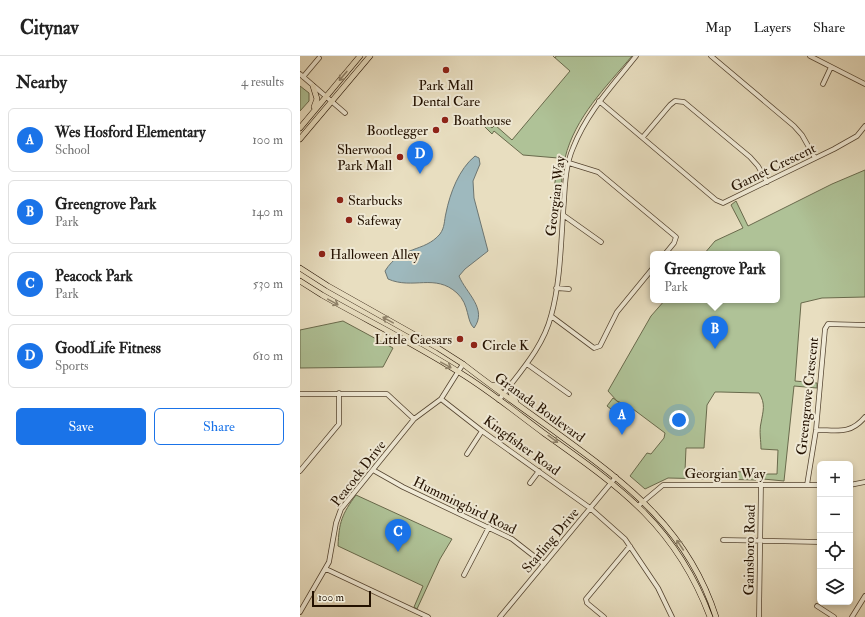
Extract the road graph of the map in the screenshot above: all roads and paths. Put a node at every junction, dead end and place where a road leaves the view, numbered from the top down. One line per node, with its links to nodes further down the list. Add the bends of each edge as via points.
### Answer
1 (360, 56): 13 (main road, one-way to 13)
2 (370, 56): 15 (main road)
3 (636, 56): 14 (street, Georgian Way)
4 (712, 56): 22 (street, via 799,130)
5 (810, 56): 7 (street)
6 (319, 58): 9 (street)
7 (818, 58): 8 (street)
8 (831, 68): 10 (street); 11 (street)
9 (302, 76): 12 (street)
10 (823, 84)
11 (865, 84)
12 (313, 86): 13 (street); 16 (main road, via 318,98)
13 (326, 97): 15 (street); 16 (main road)
14 (600, 101): 20 (street, Garnet Crescent); 23 (street, Georgian Way, via 579,134)
15 (332, 102): 17 (street); 21 (main road)
16 (313, 112): 19 (main road)
17 (345, 113)
18 (865, 126): 22 (street, Garnet Crescent, via 857,136)
19 (300, 128)
20 (643, 137): 24 (street, Garnet Crescent, via 719,202 724,203); 24 (street, via 670,105 676,101 684,102 750,157)
21 (300, 139)
22 (815, 158): 24 (street, Garnet Crescent)
23 (569, 163): 25 (street, Georgian Way); 27 (street, via 598,172 676,237)
24 (767, 182)
25 (563, 215): 26 (street); 31 (street, Georgian Way)
26 (601, 242)
27 (667, 251)
28 (300, 268): 35 (main road, Granada Boulevard, one-way to 28)
29 (650, 272): 33 (street, via 617,312 597,348)
30 (300, 281): 37 (main road, Granada Boulevard, one-way to 37)
31 (556, 288): 32 (street); 33 (street, Georgian Way)
32 (569, 289)
33 (551, 316): 36 (street, Georgian Way, via 540,343)
34 (865, 325): 49 (street, Greengrove Crescent, via 828,324 825,329)
35 (463, 364): 37 (street, Peacock Drive); 38 (main road, Granada Boulevard)
36 (527, 364): 39 (street, Georgian Way); 43 (street)
37 (458, 372): 44 (street, Peacock Drive); 45 (main road, Granada Boulevard)
38 (489, 384): 39 (main road, via 501,387); 42 (main road, Granada Boulevard)
39 (511, 384): 42 (street, Georgian Way); 46 (main road, via 512,395)
40 (339, 393): 41 (street); 48 (street, via 387,394); 54 (street, via 340,424)
41 (300, 394)
42 (504, 394): 45 (street, Georgian Way); 46 (main road, Granada Boulevard)
43 (569, 394)
44 (441, 399): 48 (street, Peacock Drive); 50 (street, Kingfisher Road)
45 (499, 400): 56 (main road, Granada Boulevard, one-way to 56)
46 (517, 404): 55 (main road, Granada Boulevard)
47 (865, 418): 49 (street, via 847,431)
48 (414, 419): 52 (street, Peacock Drive)
49 (816, 430): 61 (street, Greengrove Crescent)
50 (482, 431): 51 (street); 53 (street, Kingfisher Road)
51 (467, 454)
52 (373, 470): 66 (street, Hummingbird Road, via 403,487); 72 (street, Peacock Drive, via 341,508)
53 (539, 471): 58 (street); 65 (street, Kingfisher Road)
54 (300, 472)
55 (616, 477): 56 (street, Starling Drive); 63 (main road, Granada Boulevard)
56 (612, 482): 64 (main road, Granada Boulevard); 65 (street, Starling Drive)
57 (865, 482): 60 (street)
58 (530, 483)
59 (761, 484): 61 (street, Georgian Way); 63 (street, Georgian Way, via 663,484); 68 (street, Gainsboro Road)
60 (853, 484)
61 (808, 485): 62 (street, Georgian Way)
62 (817, 485)
63 (643, 501): 64 (street, Georgian Way); 82 (main road, Granada Boulevard, one-way to 63, via 690,561 667,528)
64 (638, 506): 81 (main road, Granada Boulevard, via 684,562 700,591)
65 (590, 508): 70 (street, Kingfisher Road); 71 (street, Starling Drive)
66 (489, 527): 71 (street, Hummingbird Road, via 512,539); 73 (street)
67 (723, 540): 68 (street)
68 (760, 541): 69 (street); 83 (street, Gainsboro Road)
69 (817, 542)
70 (630, 546): 79 (street, via 586,599 587,603); 80 (street, Kingfisher Road, via 658,588)
71 (544, 564): 78 (street, Starling Drive)
72 (326, 569): 76 (street, Peacock Drive); 77 (street)
73 (464, 575)
74 (865, 596): 85 (street)
75 (817, 606): 84 (street)
76 (300, 612)
77 (428, 617)
78 (500, 617)
79 (604, 617)
80 (672, 617)
81 (710, 617)
82 (716, 617)
83 (759, 617)
84 (834, 617)
85 (852, 617)

